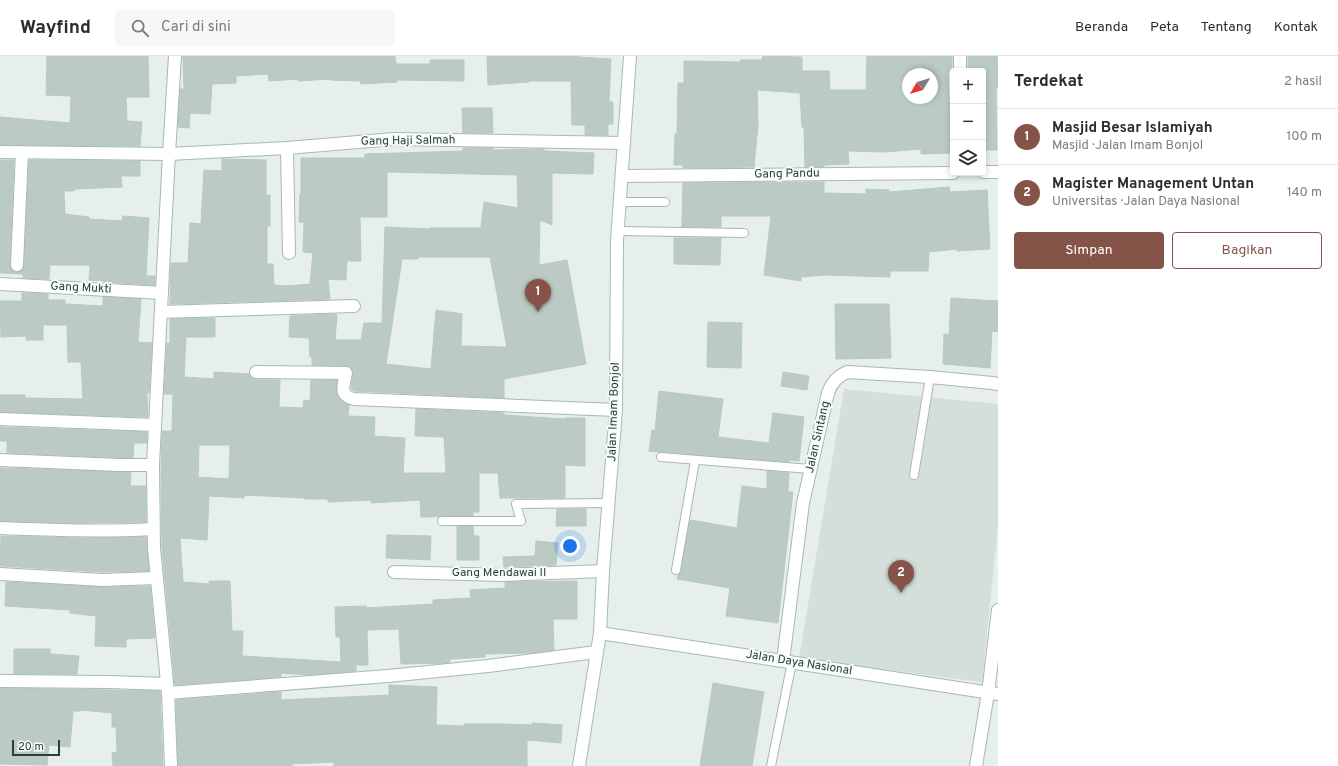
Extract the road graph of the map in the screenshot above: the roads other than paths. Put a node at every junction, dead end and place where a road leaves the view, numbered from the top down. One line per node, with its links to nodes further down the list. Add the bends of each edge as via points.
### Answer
1 (175, 56): 9 (street)
2 (630, 56): 5 (street, Jalan Imam Bonjol)
3 (960, 56): 4 (street)
4 (960, 68)
5 (624, 143): 6 (street, Gang Haji Salmah, via 394,139); 13 (street, Jalan Imam Bonjol)
6 (287, 148): 9 (street, Gang Haji Salmah); 18 (street)
7 (0, 152): 8 (street, Gang Haji Salmah)
8 (22, 152): 9 (street, Gang Haji Salmah); 19 (street)
9 (169, 154): 21 (street)
10 (986, 172): 11 (street)
11 (998, 172)
12 (950, 173): 13 (street, Gang Pandu)
13 (622, 176): 14 (street, Jalan Imam Bonjol)
14 (620, 202): 15 (lane); 16 (street, Jalan Imam Bonjol)
15 (665, 202)
16 (618, 231): 17 (lane); 27 (street, Jalan Imam Bonjol)
17 (744, 233)
18 (289, 252)
19 (17, 264)
20 (0, 284): 21 (street, Gang Mukti)
21 (162, 293): 23 (street)
22 (354, 306): 23 (street)
23 (161, 312): 29 (street)
24 (256, 372): 27 (street, via 346,373 343,391 349,398)
25 (930, 377): 26 (street, Jalan Sintang); 34 (street, Jalan Sintang, via 847,372 840,375 828,393); 35 (lane)
26 (998, 384)
27 (616, 410): 36 (street, Jalan Imam Bonjol)
28 (0, 419): 29 (street)
29 (155, 425): 33 (street)
30 (661, 457): 32 (lane)
31 (0, 460): 33 (street)
32 (694, 461): 34 (lane); 40 (lane)
33 (153, 465): 39 (street)
34 (810, 470): 48 (street, Jalan Sintang, via 803,503)
35 (914, 475)
36 (609, 503): 37 (lane, via 516,504 521,521); 41 (street, Jalan Imam Bonjol)
37 (442, 521)
38 (0, 528): 39 (street, via 125,531)
39 (153, 529): 44 (street)
40 (676, 570)
41 (604, 571): 42 (street, Gang Mendawai II, via 501,575); 46 (street, Jalan Imam Bonjol)
42 (394, 572)
43 (0, 574): 44 (street, via 102,580)
44 (156, 578): 50 (street)
45 (998, 610): 51 (street)
46 (600, 633): 47 (street, Jalan Imam Bonjol); 48 (street, Jalan Daya Nasional)
47 (596, 652): 50 (street, via 396,675); 53 (street, Jalan Imam Bonjol)
48 (788, 662): 51 (street, Jalan Daya Nasional); 54 (lane)
49 (0, 681): 50 (street, via 109,682)
50 (167, 688): 52 (street)
51 (993, 694): 55 (street)
52 (171, 766)
53 (579, 766)
54 (771, 766)
55 (976, 766)

